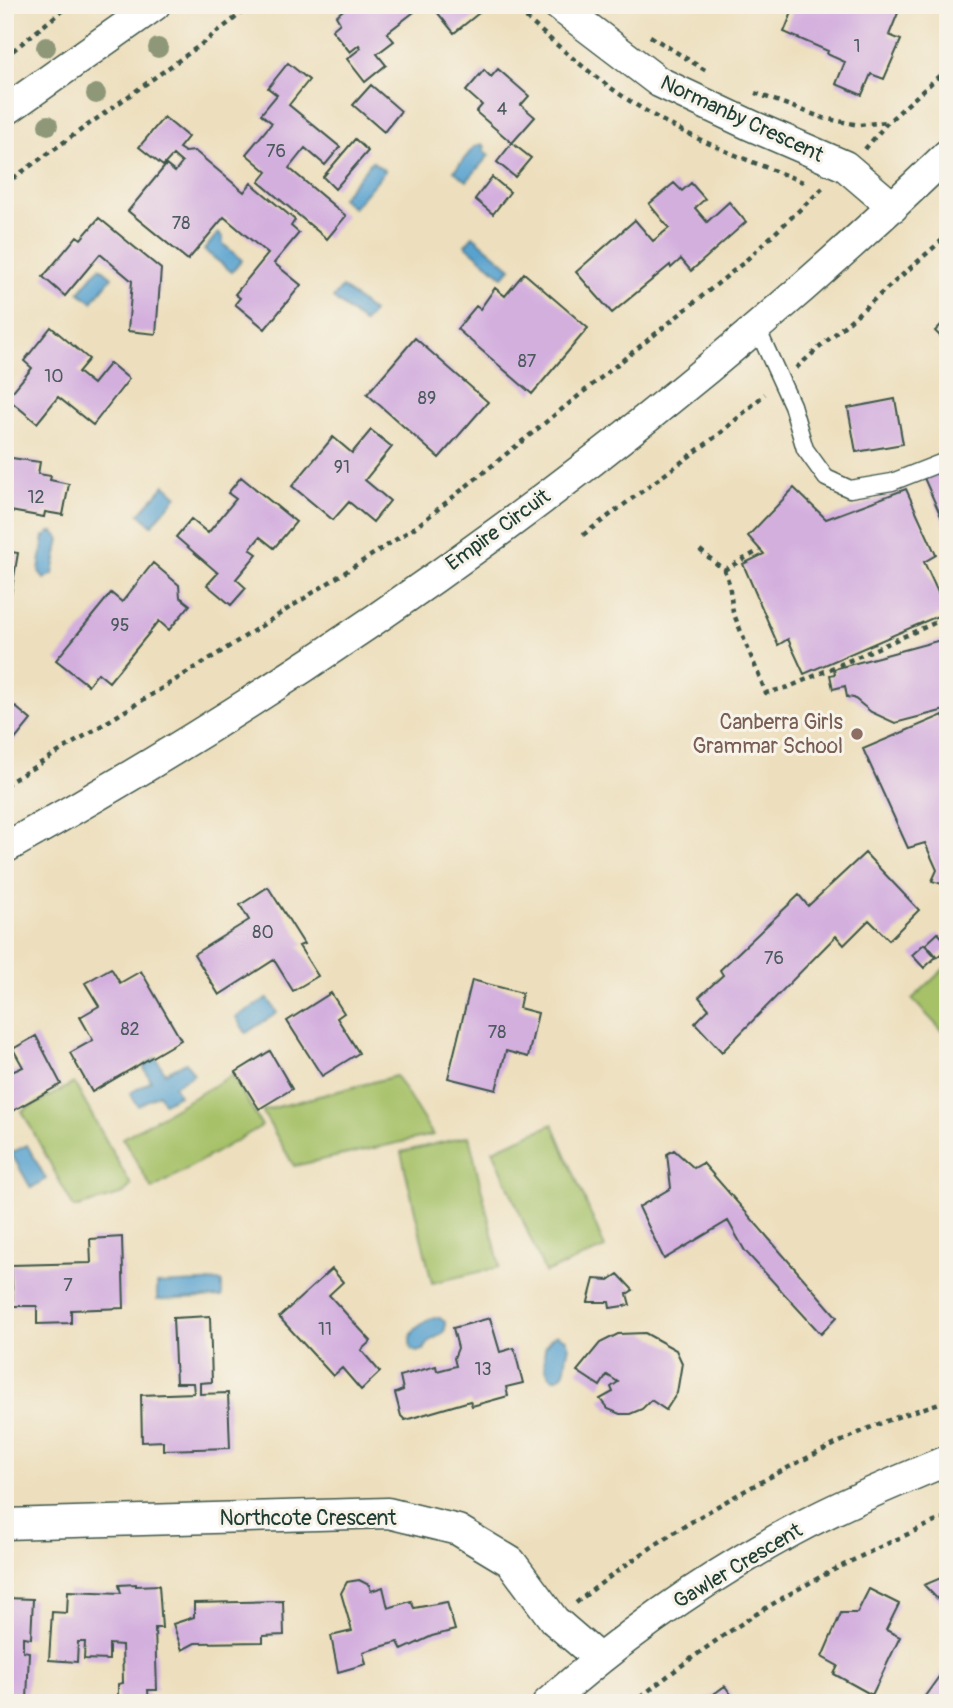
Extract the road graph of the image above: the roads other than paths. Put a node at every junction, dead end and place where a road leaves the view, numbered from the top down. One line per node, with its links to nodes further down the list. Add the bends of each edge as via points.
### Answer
1 (156, 5): 3 (street)
2 (558, 5): 5 (street, Normanby Crescent, via 659,82 845,166)
3 (5, 111)
4 (948, 154): 5 (street, Empire Circuit)
5 (893, 207): 6 (street, Empire Circuit)
6 (756, 326): 7 (lane, via 792,405 805,449 826,478 850,489 892,482); 8 (street, Empire Circuit, via 644,420 498,532 298,673)
7 (948, 460)
8 (5, 848)
9 (948, 1460): 11 (street, Gawler Crescent, via 794,1530 701,1585)
10 (5, 1524): 11 (street, Northcote Crescent, via 388,1513 458,1530 511,1562 554,1620)
11 (598, 1658): 12 (street, Gawler Crescent)
12 (548, 1703)

